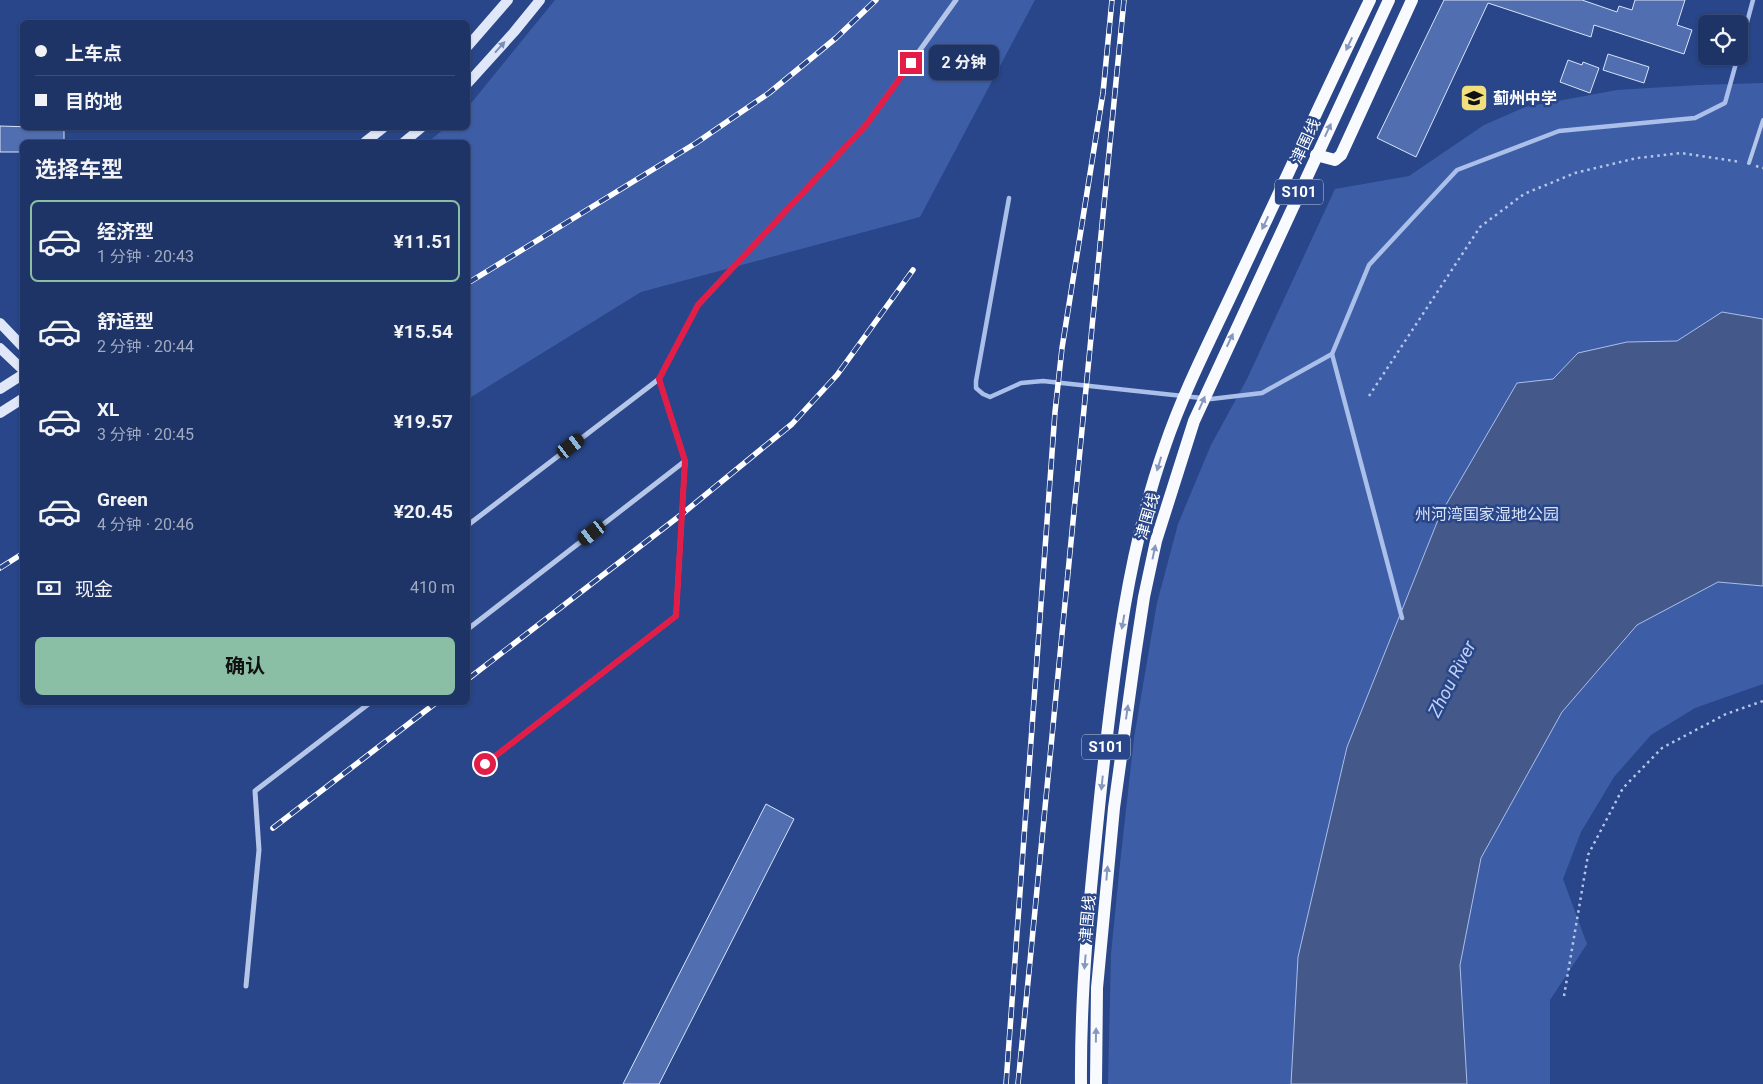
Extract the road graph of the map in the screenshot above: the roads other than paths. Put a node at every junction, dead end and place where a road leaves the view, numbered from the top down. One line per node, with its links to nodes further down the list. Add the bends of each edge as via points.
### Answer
1 (508, 0): 7 (main road)
2 (540, 0): 8 (main road, one-way to 2)
3 (956, 0): 21 (street, via 866,125 698,305)
4 (1370, 0): 31 (main road, 津围线 / S101, one-way to 31, via 1191,383 1164,446 1145,511 1118,649 1096,843 1082,988)
5 (1389, 0): 14 (main road, 津围线 / S101, one-way to 5)
6 (1412, 0): 14 (main road, via 1341,155 1335,160)
7 (470, 44)
8 (470, 81)
9 (1763, 120): 15 (lane)
10 (380, 130): 12 (main road)
11 (419, 130): 13 (main road)
12 (368, 140)
13 (406, 140)
14 (1316, 155): 32 (main road, 津围线 / S101, one-way to 14, via 1097,988 1107,866 1134,656 1156,541 1194,421)
15 (1749, 163)
16 (0, 323): 17 (main road)
17 (20, 344)
18 (0, 348): 19 (main road)
19 (20, 367)
20 (20, 376): 22 (main road)
21 (659, 379): 25 (street); 26 (street)
22 (0, 389)
23 (20, 400): 24 (main road)
24 (0, 413)
25 (685, 461): 27 (street); 29 (street, via 676,616)
26 (470, 523)
27 (470, 627)
28 (368, 705): 30 (street, via 255,791 258,850)
29 (485, 764)
30 (246, 986)
31 (1081, 1084)
32 (1096, 1084)

